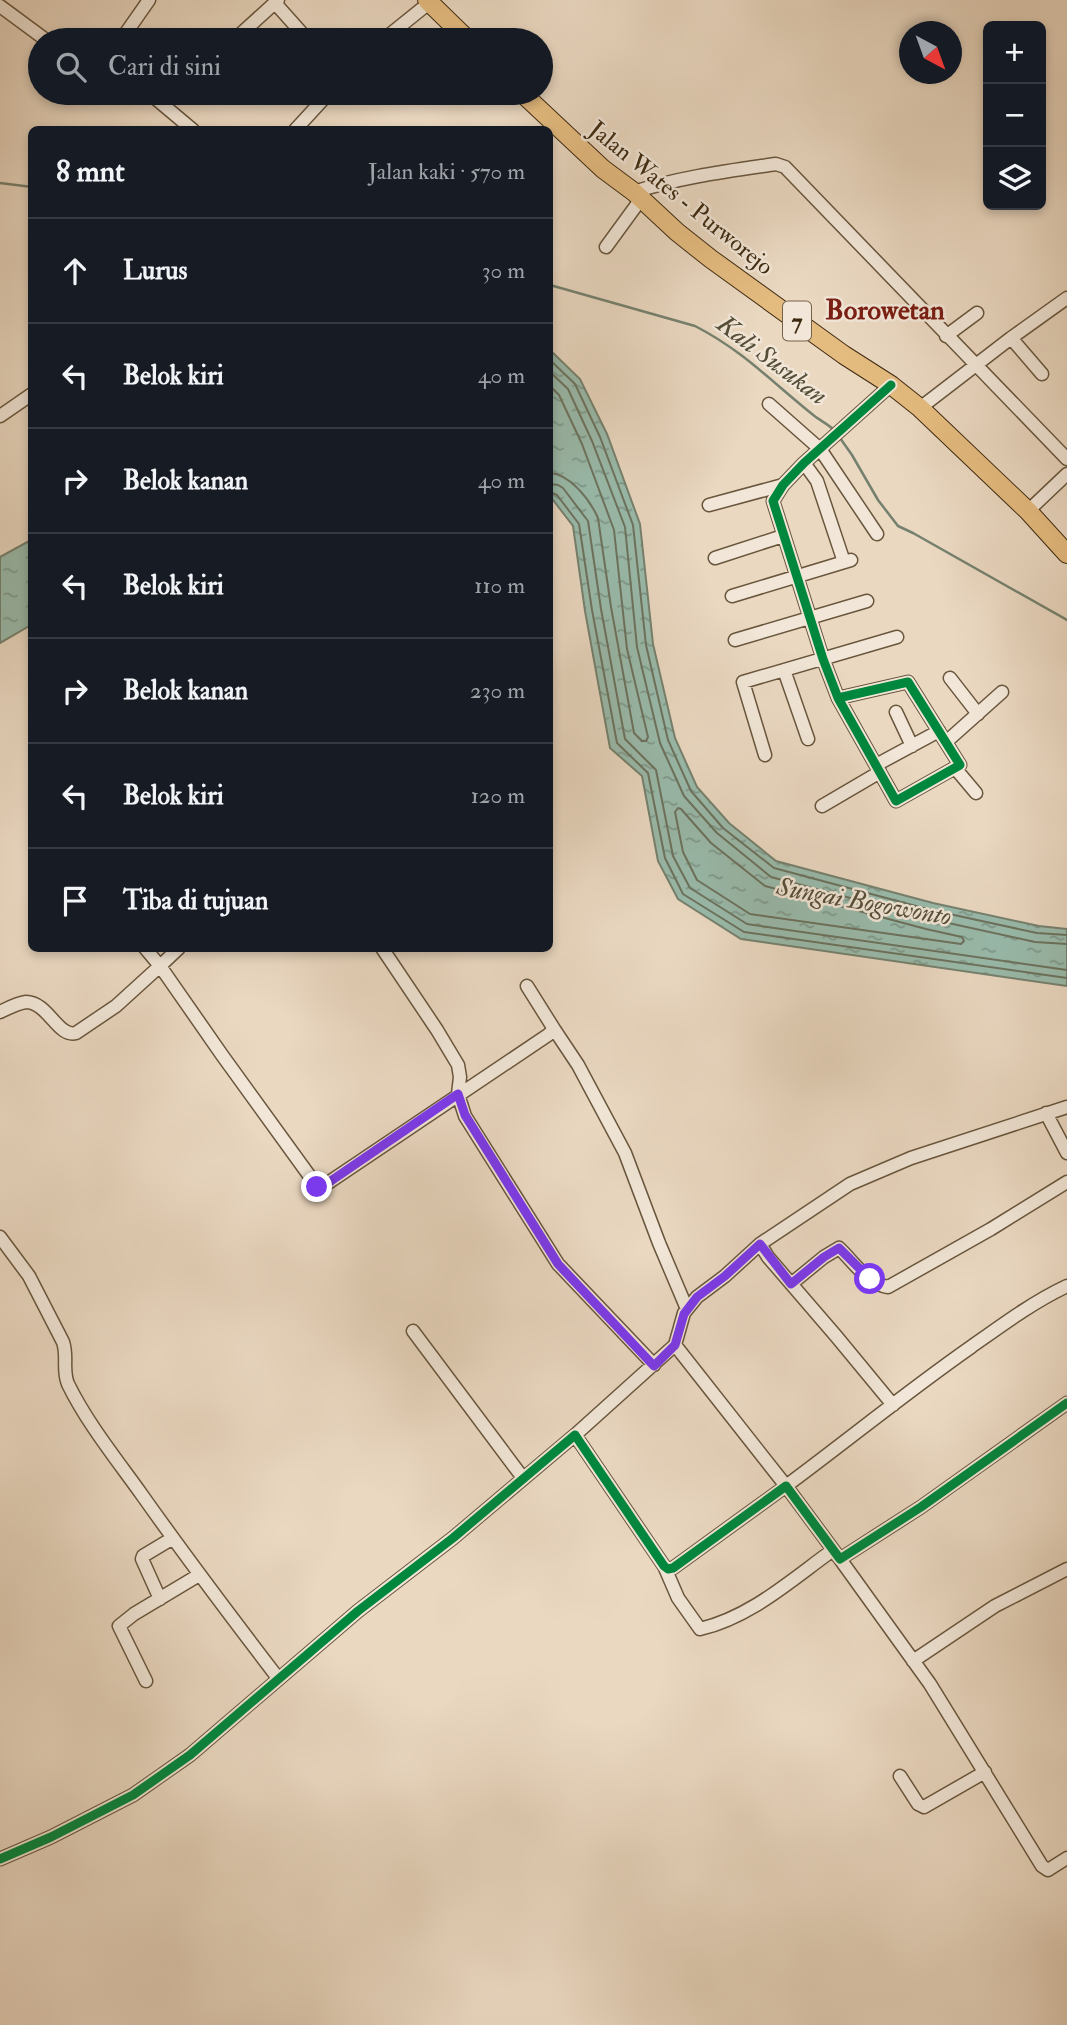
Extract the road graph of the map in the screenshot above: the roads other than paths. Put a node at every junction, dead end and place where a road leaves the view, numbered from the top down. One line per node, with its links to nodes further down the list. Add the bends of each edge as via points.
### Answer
1 (149, 0): 6 (street)
2 (276, 1): 7 (street); 8 (street)
3 (428, 1): 9 (street); 10 (highway)
4 (0, 6): 5 (street)
5 (30, 28)
6 (129, 28)
7 (247, 28)
8 (298, 28)
9 (397, 28)
10 (455, 28)
11 (163, 105): 14 (street)
12 (318, 105): 15 (street)
13 (535, 105): 16 (highway, Jalan Wates - Purworejo / 7)
14 (188, 126)
15 (299, 126)
16 (637, 196): 17 (street); 20 (street, via 658,184 780,165); 24 (highway, Jalan Wates - Purworejo / 7, via 711,259)
17 (606, 247)
18 (1067, 298): 21 (street)
19 (977, 313): 20 (street)
20 (946, 336): 22 (street)
21 (1011, 338): 22 (street); 23 (street)
22 (976, 365): 27 (street); 30 (street)
23 (1042, 374)
24 (891, 385): 27 (highway, Jalan Wates - Purworejo / 7); 29 (street)
25 (28, 397): 28 (street)
26 (769, 404): 29 (street)
27 (920, 408): 35 (highway, Jalan Wates - Purworejo / 7)
28 (0, 416)
29 (820, 449): 31 (street); 36 (street)
30 (1067, 459)
31 (804, 463): 33 (street); 40 (street, via 817,481 848,561)
32 (1067, 474): 35 (street)
33 (783, 485): 34 (street); 37 (street, via 773,501)
34 (709, 505)
35 (1028, 512): 38 (highway, Jalan Wates - Purworejo / 7)
36 (877, 534)
37 (783, 536): 39 (street); 40 (street)
38 (1067, 554)
39 (715, 558)
40 (798, 577): 41 (street); 43 (street)
41 (732, 596)
42 (867, 601): 43 (street)
43 (810, 619): 45 (street); 46 (street)
44 (897, 637): 46 (street)
45 (735, 640)
46 (823, 659): 47 (street); 50 (street)
47 (784, 670): 54 (street); 56 (street, via 743,682)
48 (950, 678): 52 (street)
49 (1002, 692): 52 (street)
50 (838, 698): 53 (street, via 908,682); 58 (street)
51 (896, 712): 55 (street)
52 (978, 714): 53 (street)
53 (942, 737): 55 (street); 57 (street, via 960,765)
54 (808, 738)
55 (912, 746): 58 (street)
56 (765, 755)
57 (955, 768): 58 (street, via 896,801); 59 (street)
58 (878, 769): 60 (street)
59 (976, 793)
60 (822, 806)
61 (148, 952): 64 (street)
62 (175, 952): 64 (street)
63 (385, 952): 68 (street, via 458,1065)
64 (160, 966): 66 (street, via 116,1006 73,1034 32,1003); 68 (street, via 318,1188)
65 (527, 986): 67 (street)
66 (0, 1012)
67 (554, 1029): 68 (street); 77 (street, via 625,1153)
68 (458, 1094): 80 (street, via 465,1115 558,1264)
69 (1067, 1107): 70 (street)
70 (1046, 1113): 71 (street); 74 (street, via 911,1158 850,1184)
71 (1067, 1153)
72 (1067, 1182): 75 (street, via 888,1287 878,1286 839,1248)
73 (0, 1237): 86 (street, via 29,1276 63,1342 68,1383 100,1437)
74 (760, 1244): 75 (street); 77 (street)
75 (791, 1284): 82 (street)
76 (1067, 1286): 82 (street, via 1001,1326)
77 (687, 1309): 79 (street)
78 (414, 1331): 84 (street)
79 (675, 1345): 80 (street); 85 (street)
80 (654, 1366): 83 (street)
81 (1067, 1403): 87 (street, via 921,1507)
82 (892, 1405): 85 (street)
83 (575, 1435): 84 (street); 88 (street)
84 (523, 1478): 93 (street)
85 (786, 1486): 87 (street); 88 (street, via 673,1568)
86 (173, 1538): 90 (street); 91 (street, via 142,1559)
87 (837, 1555): 88 (street, via 748,1610 700,1629 678,1598); 92 (street)
88 (666, 1568)
89 (1067, 1569): 92 (street, via 995,1606)
90 (199, 1575): 91 (street); 93 (street)
91 (160, 1599): 94 (street, via 119,1626)
92 (913, 1661): 95 (street)
93 (278, 1678): 98 (street, via 199,1749 156,1780)
94 (146, 1681)
95 (985, 1772): 96 (street, via 924,1808); 97 (street, via 1043,1868 1048,1870)
96 (901, 1776)
97 (1067, 1858)
98 (0, 1859)

